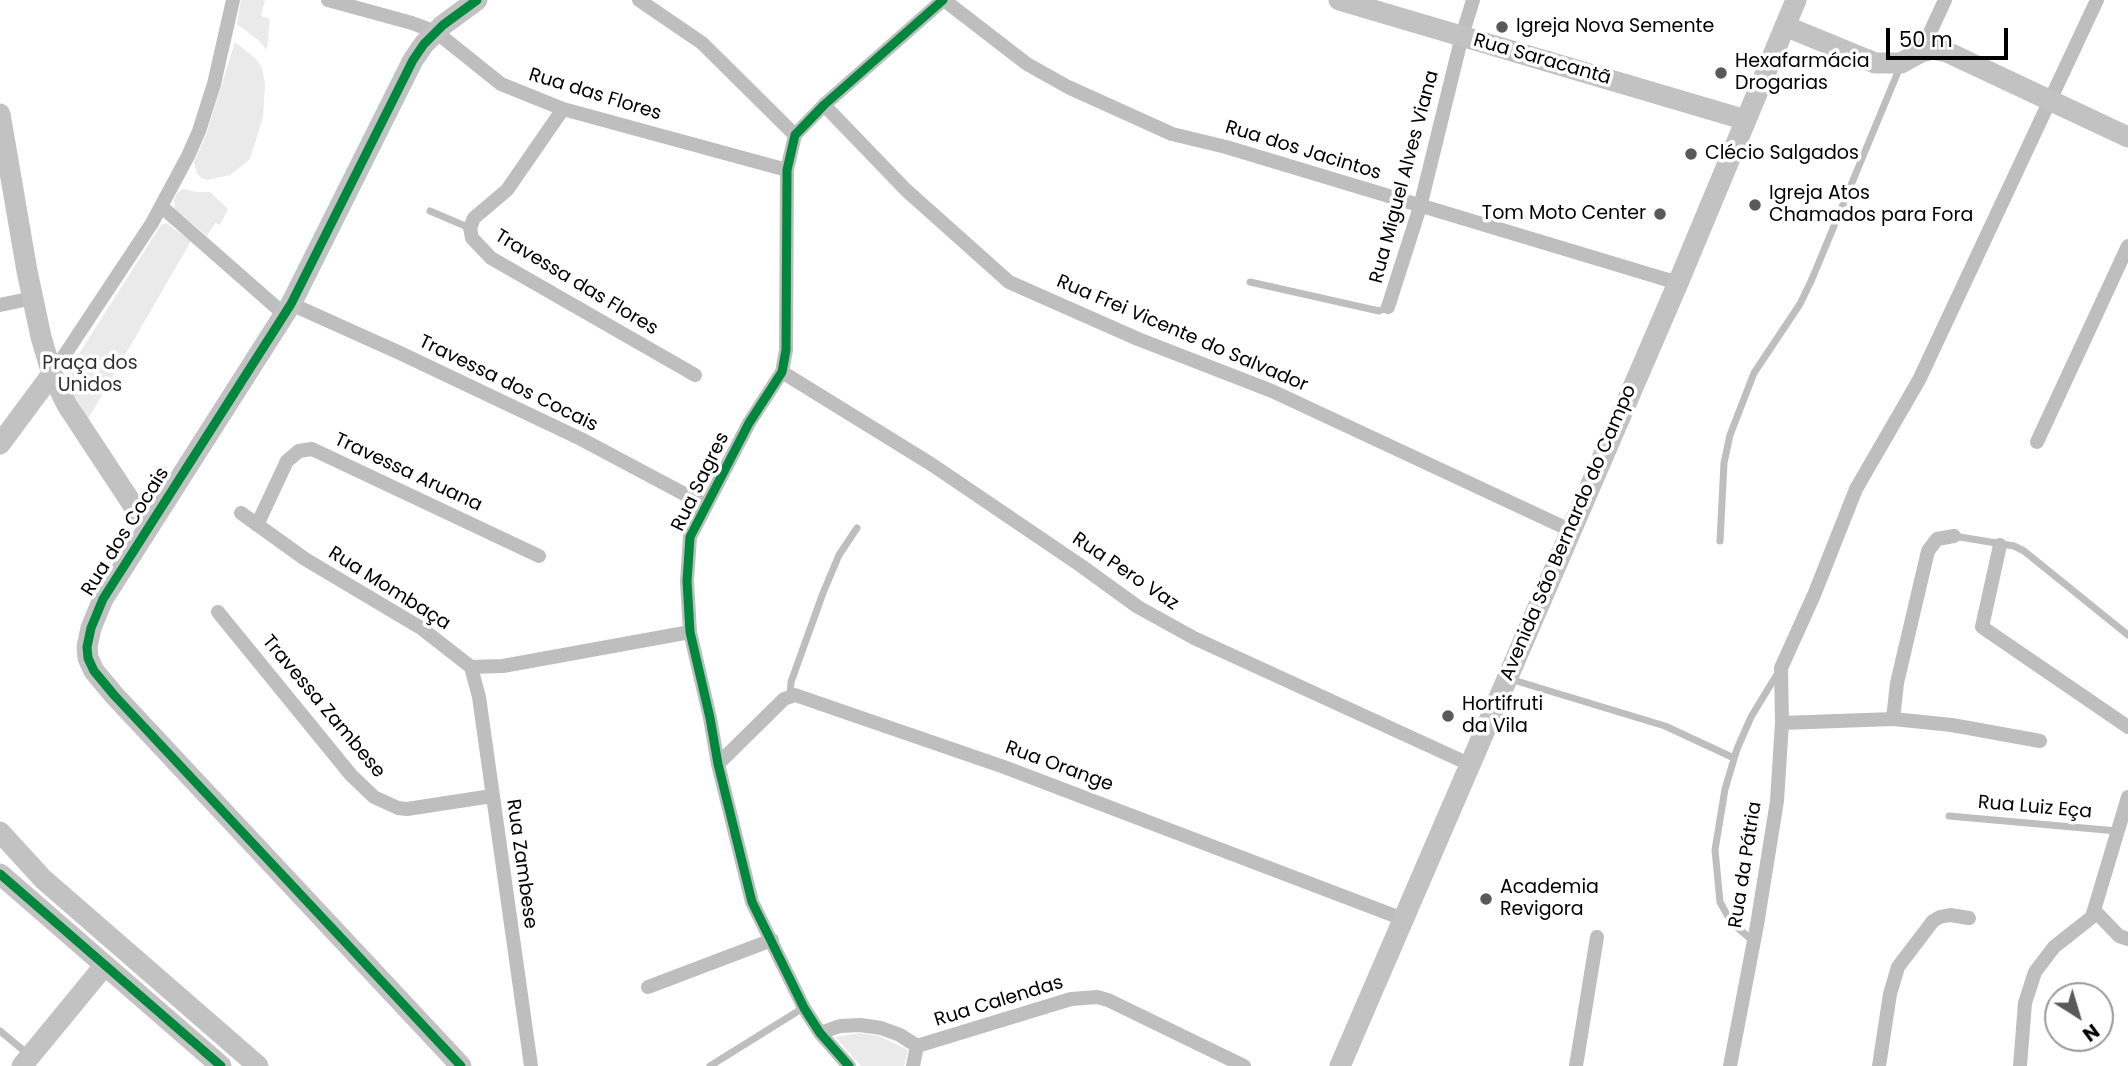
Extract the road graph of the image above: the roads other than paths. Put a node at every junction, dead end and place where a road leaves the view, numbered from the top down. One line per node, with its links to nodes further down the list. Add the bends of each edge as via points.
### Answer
1 (233, 0): 24 (street, via 202,121)
2 (328, 0): 12 (street, Rua das Flores)
3 (477, 0): 12 (street, Rua dos Cocais)
4 (639, 0): 21 (street, via 702,43)
5 (944, 0): 17 (street); 25 (street, Rua dos Jacintos, via 1027,64 1112,108 1172,134)
6 (1339, 0): 13 (street, Rua Saracantã)
7 (1473, 0): 13 (street, Rua Miguel Alves Viana)
8 (1796, 0): 11 (street, Avenida São Bernardo do Campo)
9 (1945, 0): 14 (street)
10 (2096, 0): 16 (street)
11 (1785, 26): 15 (street, via 1875,63); 20 (street, Avenida São Bernardo do Campo)
12 (436, 32): 18 (street, Rua das Flores, via 501,84); 34 (street, Rua dos Cocais, via 404,78)
13 (1462, 36): 20 (street, Rua Saracantã); 25 (street, Rua Miguel Alves Viana)
14 (1921, 52): 15 (street); 16 (street, via 1947,52)
15 (1901, 63): 47 (lane, via 1812,279 1754,373 1730,435)
16 (2050, 100): 22 (street); 54 (street, via 1919,380 1856,489)
17 (824, 105): 21 (street); 45 (street, Rua Frei Vicente do Salvador, via 906,190 1009,282 1138,340 1272,391)
18 (563, 109): 23 (street, Rua das Flores); 27 (street, Travessa das Flores, via 508,190 474,218)
19 (0, 114): 31 (street)
20 (1746, 120): 30 (street, Avenida São Bernardo do Campo)
21 (795, 135): 23 (street, Rua Sagres)
22 (2128, 137)
23 (787, 170): 35 (street, Rua Sagres)
24 (162, 207): 34 (street, Travessa dos Cocais); 36 (street)
25 (1420, 207): 30 (street, Rua dos Jacintos); 33 (street, Rua Miguel Alves Viana)
26 (430, 211): 27 (lane)
27 (470, 228): 37 (street, Travessa das Flores, via 472,238 491,258)
28 (2128, 246): 38 (street)
29 (1250, 282): 33 (lane, Rua Miguel Alves Viana, via 1379,311)
30 (1678, 283): 45 (street, Avenida São Bernardo do Campo)
31 (33, 299): 32 (street); 36 (street)
32 (0, 305)
33 (1388, 307)
34 (288, 309): 40 (street, Travessa dos Cocais, via 400,353 581,439); 43 (street, Rua dos Cocais)
35 (782, 372): 40 (street, Rua Sagres, via 748,423); 63 (street, Rua Pero Vaz, via 931,464 1138,607 1194,638)
36 (52, 374): 39 (street); 43 (street, via 67,405)
37 (695, 375)
38 (2037, 442)
39 (0, 444)
40 (705, 505): 51 (street, Rua Sagres, via 690,537)
41 (241, 513): 42 (street, Rua Mombaça)
42 (257, 525): 49 (street, Travessa Aruana, via 287,461 312,449); 53 (street, Rua Mombaça, via 421,628)
43 (148, 528): 86 (street, Rua dos Cocais, via 96,612 87,647 94,671)
44 (857, 528): 56 (lane, via 823,593)
45 (1572, 531): 55 (street, Avenida São Bernardo do Campo)
46 (1954, 536): 48 (lane); 57 (street, via 1937,539 1928,551)
47 (1720, 541)
48 (2000, 545): 52 (lane, via 2024,551); 59 (street, via 1982,627)
49 (539, 556)
50 (218, 612): 64 (street, Travessa Zambese, via 374,797 407,810)
51 (690, 632): 53 (street, via 503,666); 62 (street, Rua Sagres)
52 (2128, 635)
53 (471, 667): 64 (street, Rua Zambese)
54 (1781, 668): 58 (street, Rua da Pátria); 61 (lane, via 1751,717)
55 (1506, 678): 61 (lane, via 1665,726); 63 (street, Avenida São Bernardo do Campo)
56 (790, 696): 62 (street); 72 (street, Rua Orange, via 1004,766)
57 (1893, 719): 58 (street); 60 (street)
58 (1782, 723): 76 (street, Rua da Pátria, via 1777,801)
59 (2128, 727)
60 (2040, 741)
61 (1734, 758): 76 (lane, via 1715,850 1720,902 1731,922)
62 (718, 764): 75 (street, Rua Sagres, via 752,902)
63 (1469, 764): 72 (street, Avenida São Bernardo do Campo)
64 (492, 796): 87 (street, Rua Zambese)
65 (2128, 797): 67 (street)
66 (1949, 816): 67 (lane, Rua Luiz Eça)
67 (2118, 831): 70 (street)
68 (0, 832): 85 (street, via 43,878)
69 (0, 874): 77 (street)
70 (2095, 911): 74 (street, via 2119,936); 96 (street, via 2054,947 2035,972 2025,1003)
71 (1969, 918): 95 (street, via 1950,915 1933,921 1898,967)
72 (1404, 919): 92 (street, Avenida São Bernardo do Campo)
73 (1597, 937): 93 (street)
74 (2128, 939)
75 (772, 940): 78 (street); 79 (street, Rua Sagres)
76 (1753, 941): 94 (street, Rua da Pátria)
77 (105, 965): 83 (street); 84 (street)
78 (648, 987)
79 (804, 1007): 81 (street, Rua Sagres); 88 (lane)
80 (0, 1031): 83 (lane)
81 (820, 1033): 82 (street, via 860,1025 900,1035); 89 (street, Rua Sagres)
82 (917, 1046): 90 (street); 91 (street, Rua Calendas, via 1071,999 1097,997)
83 (28, 1062)
84 (221, 1066)
85 (258, 1066)
86 (461, 1066)
87 (531, 1066)
88 (710, 1066)
89 (849, 1066)
90 (913, 1066)
91 (1244, 1066)
92 (1340, 1066)
93 (1576, 1066)
94 (1730, 1066)
95 (1879, 1066)
96 (2020, 1066)

